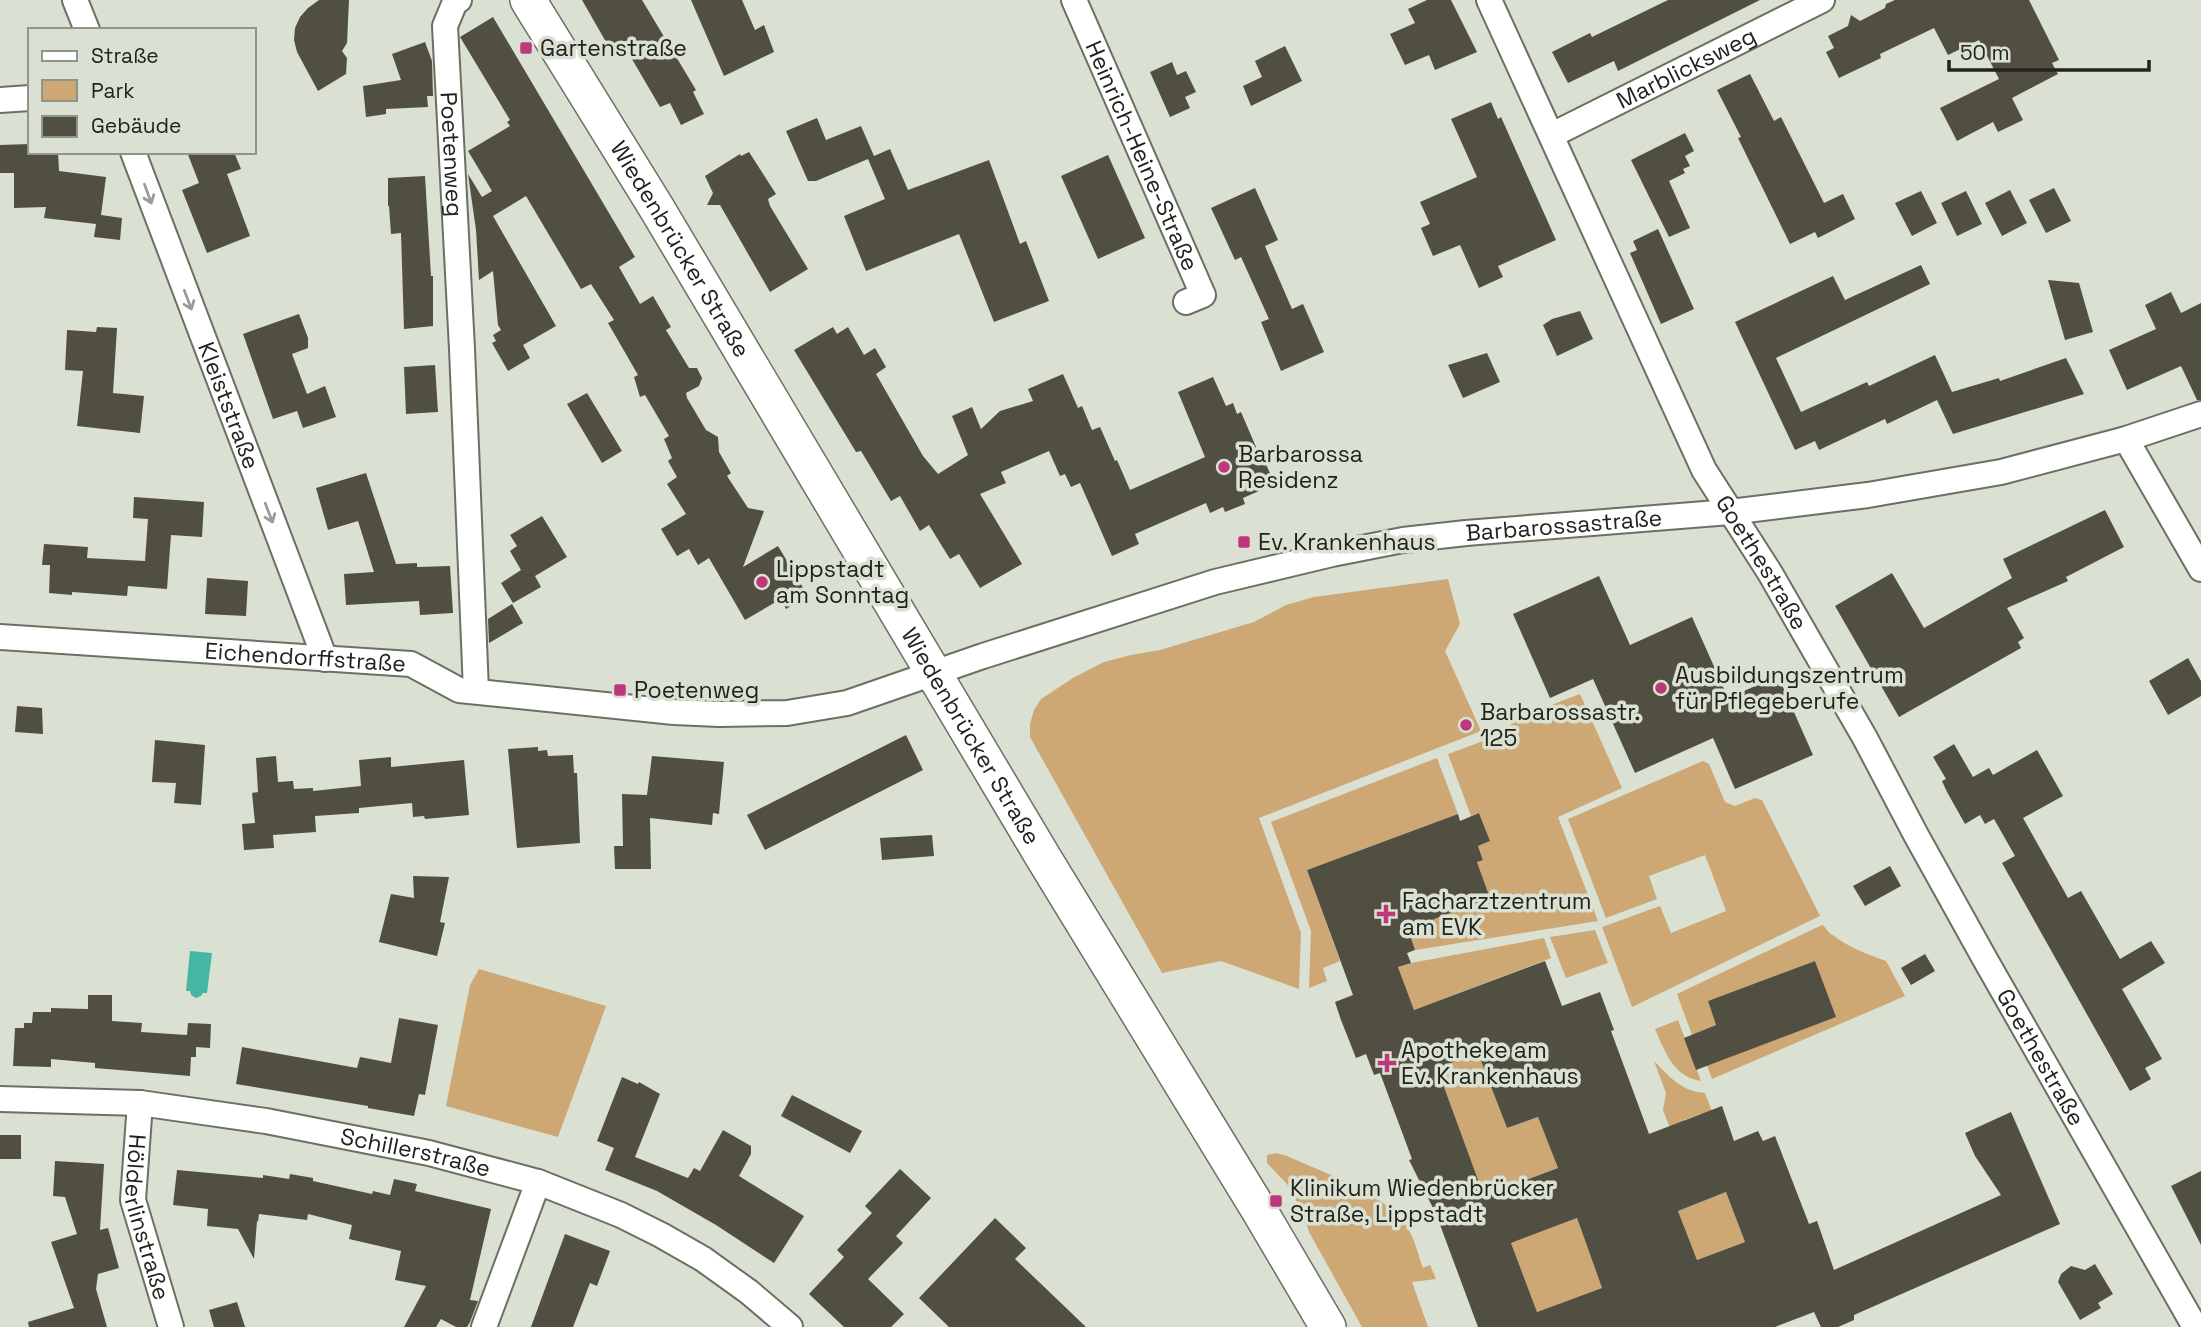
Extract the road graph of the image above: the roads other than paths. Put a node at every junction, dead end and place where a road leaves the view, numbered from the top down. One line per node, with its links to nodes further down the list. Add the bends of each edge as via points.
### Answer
1 (75, 0): 7 (street)
2 (459, 0): 20 (street, Poetenweg, via 445,26)
3 (528, 0): 19 (street, Wiedenbrücker Straße)
4 (1074, 0): 12 (street, Heinrich-Heine-Straße, via 1203,295)
5 (1489, 0): 10 (street, Goethestraße)
6 (1822, 0): 10 (street, Marblicksweg)
7 (86, 28)
8 (28, 98): 9 (street)
9 (0, 100)
10 (1552, 135): 15 (street, Goethestraße, via 1645,345)
11 (134, 154): 18 (street, Kleiststraße, one-way to 18)
12 (1186, 302)
13 (2201, 414): 14 (street, Barbarossastraße)
14 (2126, 439): 15 (street, Barbarossastraße, via 2001,472); 16 (street)
15 (1730, 512): 19 (street, Barbarossastraße, via 1466,533 1332,554 1214,582); 28 (street, Goethestraße, via 1866,738 1986,961)
16 (2201, 569)
17 (0, 637): 18 (street, Eichendorffstraße)
18 (325, 659): 20 (street, Eichendorffstraße, via 411,664 459,690)
19 (933, 673): 20 (street, Eichendorffstraße, via 847,703 787,713 674,712); 27 (street, Wiedenbrücker Straße)
20 (476, 691)
21 (0, 1099): 22 (street, Schillerstraße)
22 (140, 1103): 23 (street, Schillerstraße, via 266,1121 429,1153); 24 (street, Hölderlinstraße, via 133,1200)
23 (538, 1182): 25 (street); 26 (street, Schillerstraße, via 672,1241 749,1292)
24 (171, 1327)
25 (484, 1327)
26 (790, 1327)
27 (1328, 1327)
28 (2195, 1327)

